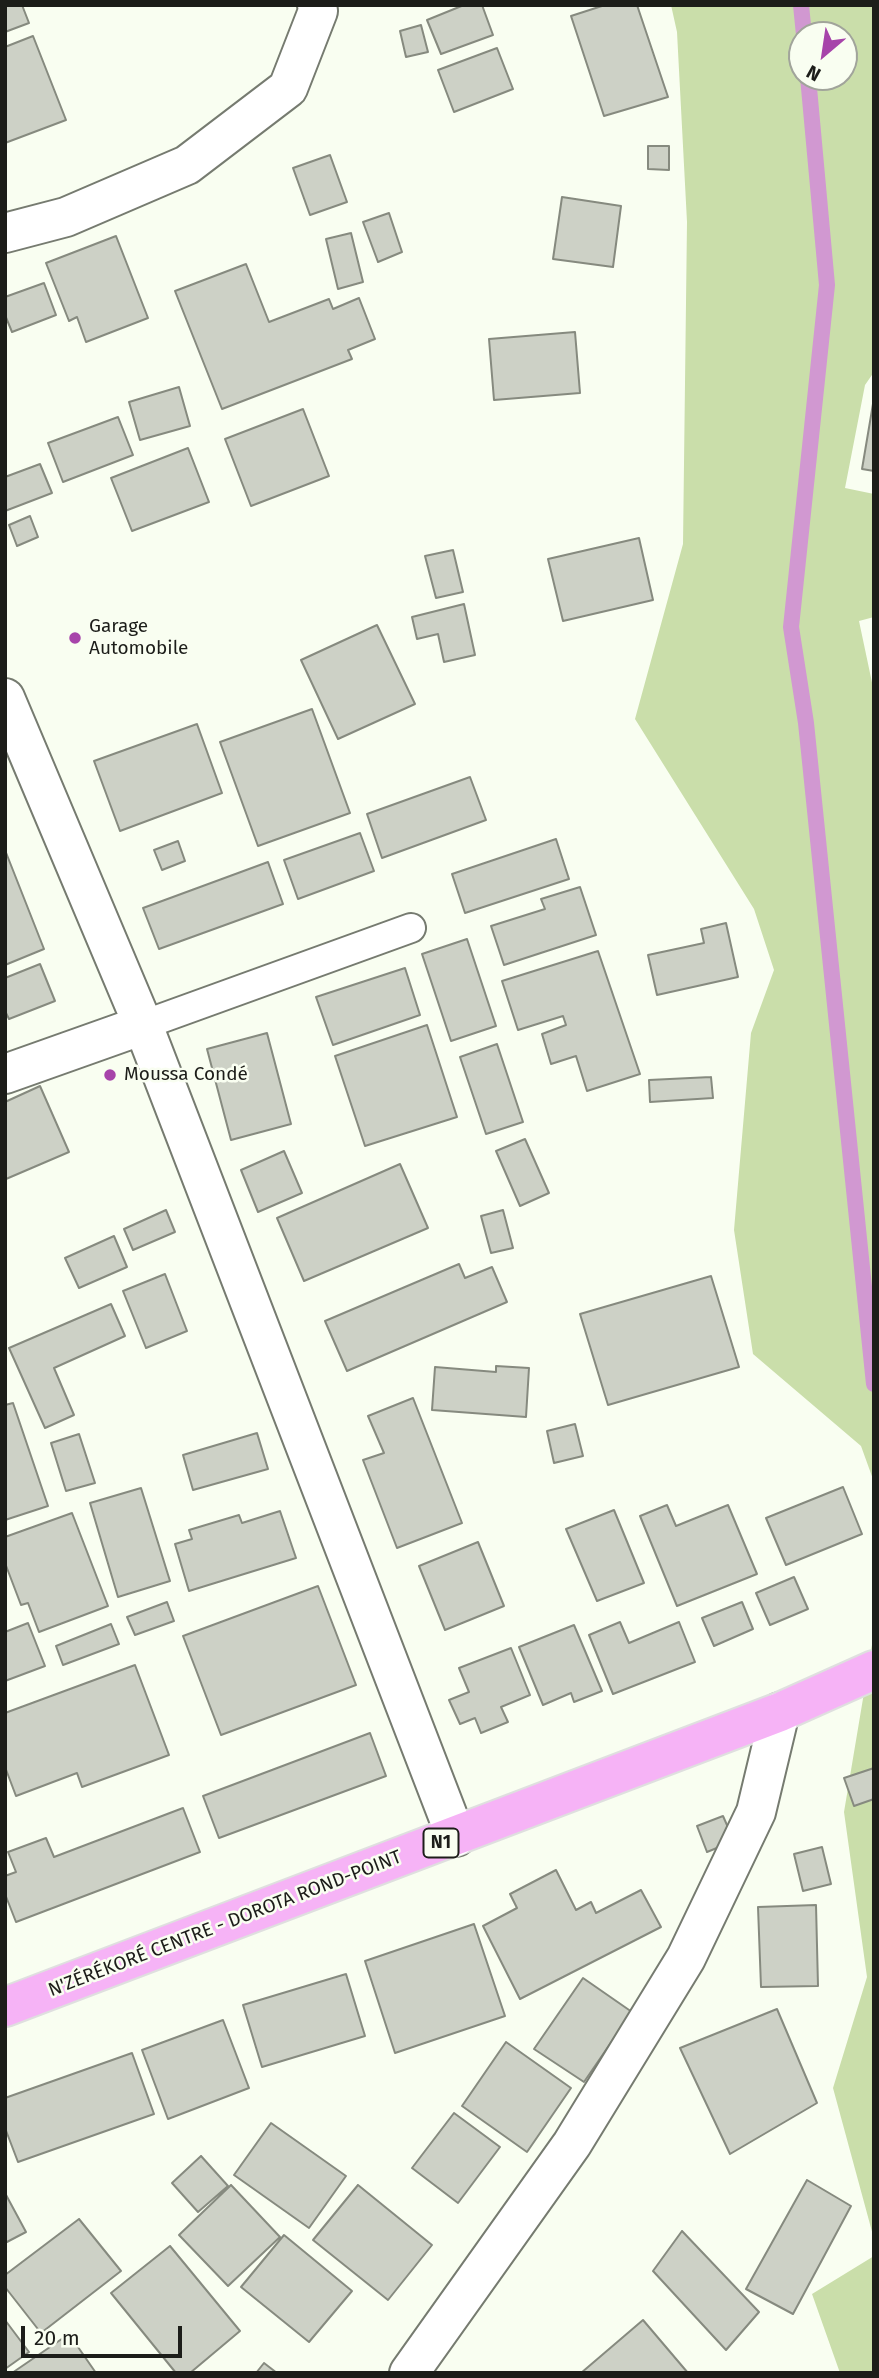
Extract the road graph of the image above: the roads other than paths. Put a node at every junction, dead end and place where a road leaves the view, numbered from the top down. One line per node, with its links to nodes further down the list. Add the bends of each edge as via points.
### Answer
1 (317, 5): 2 (street, via 288,89 187,165 66,217)
2 (5, 233)
3 (5, 698): 5 (street)
4 (411, 928): 5 (lane)
5 (143, 1025): 6 (street); 9 (street)
6 (5, 1074)
7 (874, 1670): 8 (highway, N'ZÉRÉKORÉ CENTRE - DOROTA ROND-POINT / N1)
8 (780, 1712): 9 (highway, N'ZÉRÉKORÉ CENTRE - DOROTA ROND-POINT / N1); 11 (street, via 756,1812 686,1958 572,2144)
9 (456, 1837): 10 (highway, N'ZÉRÉKORÉ CENTRE - DOROTA ROND-POINT / N1)
10 (5, 2007)
11 (409, 2373)

